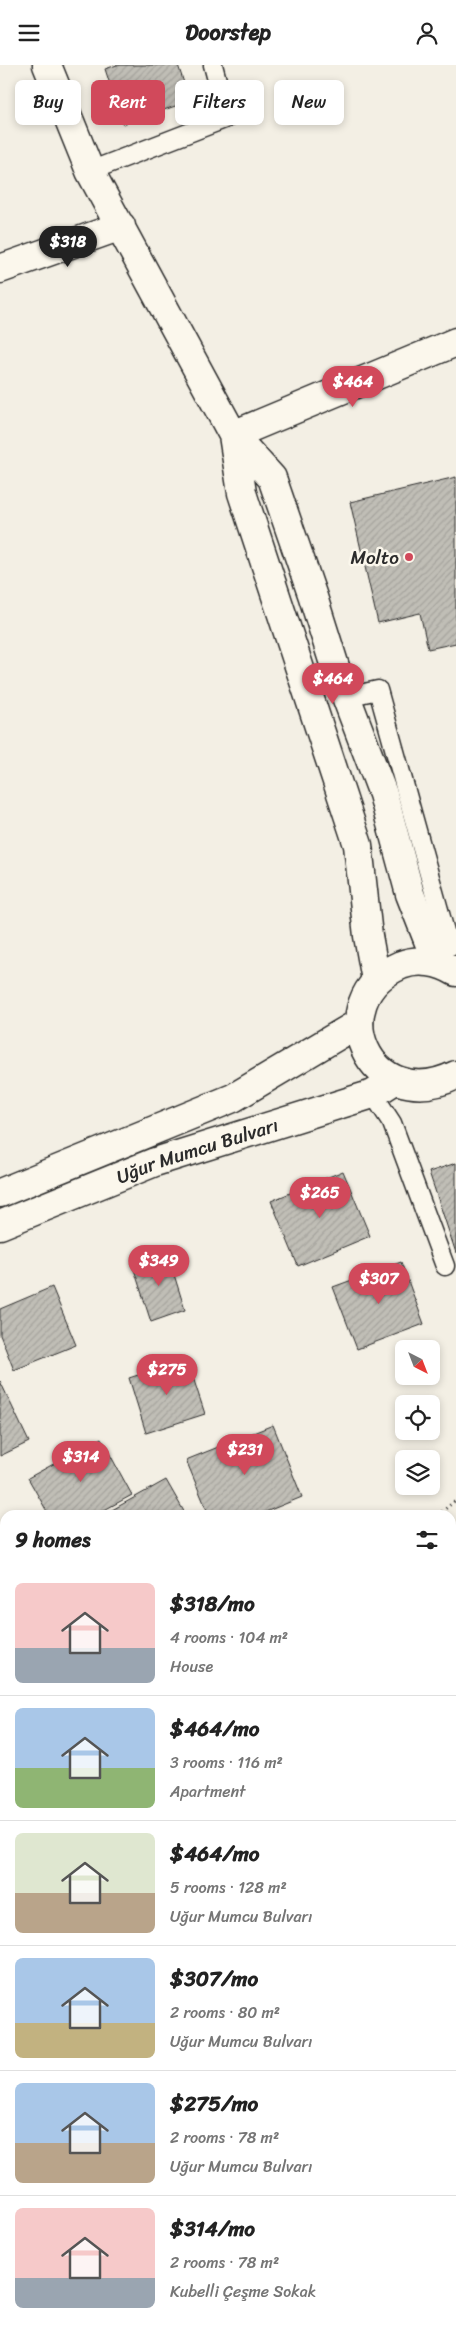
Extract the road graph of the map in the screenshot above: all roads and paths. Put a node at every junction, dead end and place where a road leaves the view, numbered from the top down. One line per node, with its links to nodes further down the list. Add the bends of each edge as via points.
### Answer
1 (48, 65): 3 (street)
2 (213, 65): 3 (lane, via 227,118)
3 (90, 171): 4 (street)
4 (121, 226): 5 (street); 7 (street)
5 (0, 269)
6 (456, 342): 7 (street)
7 (234, 435): 8 (street, via 272,478); 9 (street, via 242,493)
8 (351, 709): 9 (street); 10 (street, via 384,794 410,894); 10 (lane, via 378,690)
9 (321, 730): 11 (street, via 358,845)
10 (451, 963): 11 (street, via 421,961 405,964)
11 (376, 980): 12 (street, via 361,1007)
12 (359, 1023): 14 (street, via 363,1044); 15 (street, Uğur Mumcu Bulvarı, via 233,1098)
13 (456, 1075): 14 (street, via 426,1086)
14 (384, 1087): 16 (street, Uğur Mumcu Bulvarı, via 155,1162); 17 (lane, via 392,1123)
15 (0, 1193)
16 (0, 1225)
17 (446, 1266)
18 (456, 1500): 19 (path)
19 (444, 1510)

